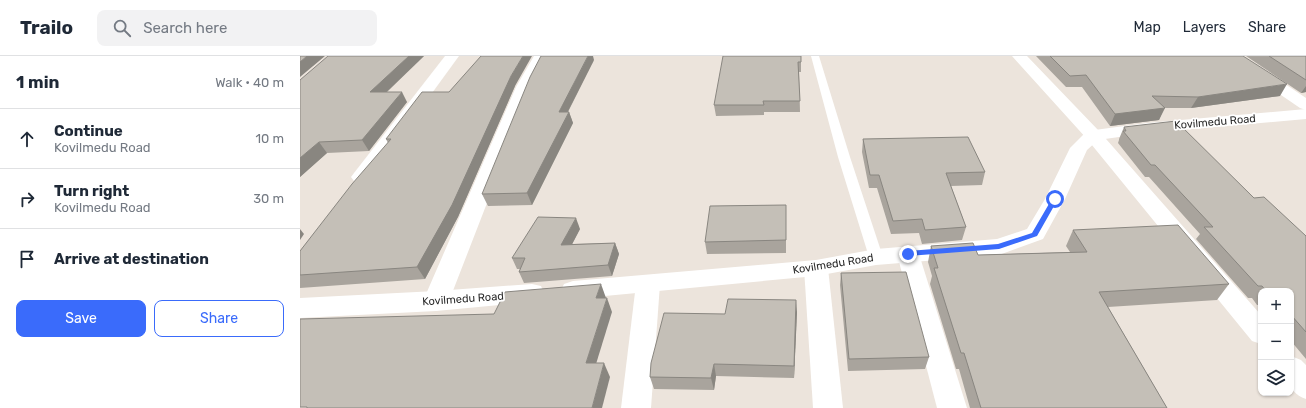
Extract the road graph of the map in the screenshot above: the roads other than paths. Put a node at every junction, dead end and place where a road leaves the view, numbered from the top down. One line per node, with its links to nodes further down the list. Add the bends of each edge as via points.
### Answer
1 (452, 56): 9 (street)
2 (541, 56): 14 (street, via 524,86)
3 (815, 56): 11 (lane)
4 (1019, 56): 8 (street)
5 (1233, 56): 6 (street)
6 (1306, 105)
7 (1306, 114): 8 (street, Kovilmedu Road)
8 (1093, 135): 10 (street, Kovilmedu Road, via 1079,148 1035,234 999,247); 16 (street)
9 (352, 189)
10 (908, 254): 11 (street, Kovilmedu Road); 21 (street)
11 (876, 257): 12 (street, Kovilmedu Road)
12 (816, 268): 13 (street, Kovilmedu Road); 20 (street)
13 (648, 284): 14 (street, Kovilmedu Road); 19 (street)
14 (436, 301): 15 (street, Kovilmedu Road)
15 (300, 308)
16 (1258, 329)
17 (1294, 372): 18 (street)
18 (1306, 386)
19 (636, 408)
20 (828, 408)
21 (952, 408)

